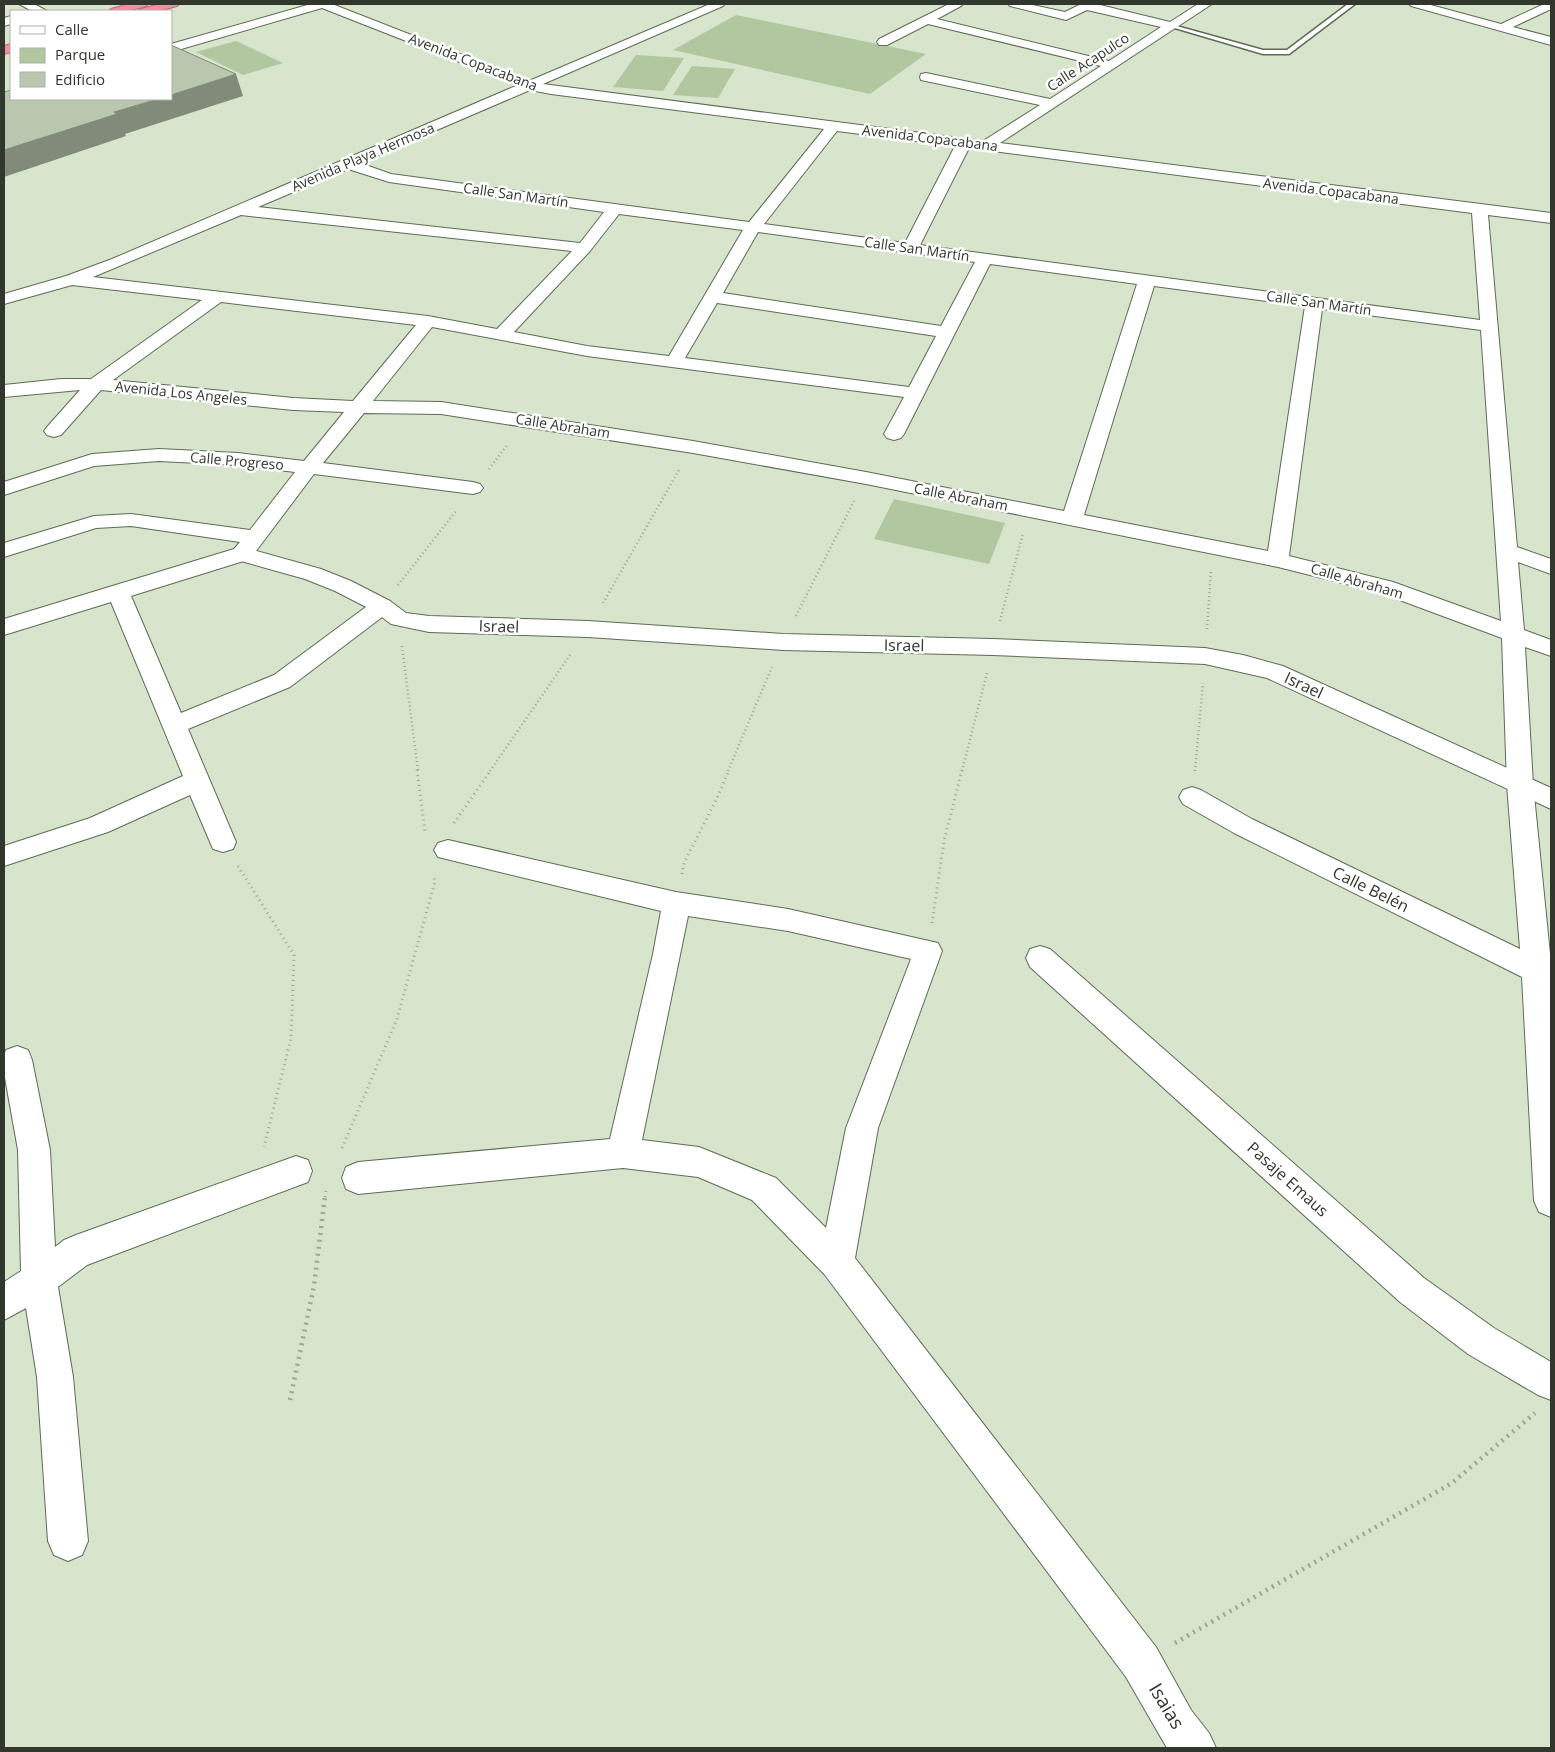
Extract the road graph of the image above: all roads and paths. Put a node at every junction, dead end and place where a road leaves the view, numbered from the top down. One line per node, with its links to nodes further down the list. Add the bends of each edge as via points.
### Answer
1 (46, 4): 13 (street)
2 (142, 4): 14 (highway)
3 (173, 4): 15 (highway)
4 (322, 4): 21 (street); 24 (street, Avenida Copacabana)
5 (719, 4): 24 (street, Avenida Playa Hermosa)
6 (957, 4): 16 (street)
7 (1014, 4): 11 (street, via 1066,16)
8 (1206, 4): 17 (street, Calle Acapulco)
9 (1352, 4): 17 (lane, via 1289,52 1263,52)
10 (1415, 4): 18 (street)
11 (1088, 5): 17 (street)
12 (1551, 5): 18 (street)
13 (33, 8)
14 (118, 10)
15 (149, 10)
16 (927, 20): 20 (street); 22 (street)
17 (1172, 26): 22 (street, Calle Acapulco)
18 (1501, 28): 19 (street)
19 (1551, 41)
20 (883, 42)
21 (172, 48)
22 (1111, 66): 25 (street, Calle Acapulco)
23 (926, 77): 25 (street)
24 (531, 86): 26 (street, Avenida Copacabana); 29 (street, Avenida Playa Hermosa)
25 (1052, 103): 28 (street, Calle Acapulco)
26 (834, 126): 27 (street, Avenida Copacabana); 34 (street)
27 (964, 143): 28 (street, Avenida Copacabana); 36 (street)
28 (987, 146): 32 (street, Avenida Copacabana)
29 (348, 164): 30 (street, Calle San Martín, via 389,178); 31 (street, Avenida Playa Hermosa)
30 (615, 208): 34 (street, Calle San Martín); 35 (street)
31 (239, 210): 35 (street); 38 (street, Avenida Playa Hermosa)
32 (1480, 210): 33 (street, Avenida Copacabana); 45 (street)
33 (1551, 218)
34 (753, 227): 36 (street, Calle San Martín); 41 (street)
35 (584, 248): 47 (street)
36 (910, 248): 37 (street, Calle San Martín)
37 (985, 258): 39 (street, Calle San Martín); 46 (street)
38 (72, 280): 40 (street); 42 (street, Avenida Playa Hermosa)
39 (1147, 280): 43 (street, Calle San Martín); 61 (street)
40 (217, 297): 44 (street); 49 (street)
41 (712, 297): 46 (street); 48 (street)
42 (4, 299)
43 (1314, 302): 45 (street, Calle San Martín); 65 (street)
44 (428, 321): 47 (street); 52 (street)
45 (1489, 326): 64 (street)
46 (947, 332): 51 (street)
47 (500, 336): 48 (street)
48 (674, 362): 51 (street)
49 (96, 384): 50 (street, Avenida Los Angeles); 52 (street, Avenida Los Angeles, via 293,404); 54 (street)
50 (4, 391)
51 (916, 393): 55 (street)
52 (359, 407): 53 (street, Calle Abraham, via 442,408); 56 (street)
53 (527, 420): 57 (street, Calle Abraham); 58 (path)
54 (54, 432)
55 (894, 434)
56 (309, 468): 58 (street, Calle Progreso); 59 (street, Calle Progreso, via 218,458 126,457 92,460); 62 (street)
57 (866, 478): 60 (street, Calle Abraham); 71 (path)
58 (473, 488): 68 (path)
59 (4, 489)
60 (1028, 511): 61 (street, Calle Abraham); 72 (path)
61 (1072, 519): 65 (street, Calle Abraham)
62 (249, 546): 63 (street, Israel, via 132,520 94,522); 67 (street); 68 (street, Israel, via 343,586)
63 (4, 550)
64 (1506, 550): 66 (street); 70 (street)
65 (1278, 560): 70 (street, Calle Abraham, via 1385,587)
66 (1551, 567)
67 (118, 592): 69 (street); 74 (street)
68 (390, 613): 71 (street, Israel, via 429,624 588,629); 74 (street, via 282,681); 80 (path)
69 (4, 627)
70 (1513, 632): 73 (street, Calle Abraham); 76 (street)
71 (783, 642): 72 (street, Israel); 82 (path, via 717,798 684,863)
72 (993, 647): 76 (street, Israel, via 1205,656 1243,662 1274,672); 83 (path, via 944,841)
73 (1551, 648)
74 (174, 725): 75 (street)
75 (198, 780): 79 (street); 81 (street, via 99,825)
76 (1520, 785): 78 (street, Israel); 85 (street)
77 (1192, 797): 85 (street, Calle Belén, via 1243,826)
78 (1551, 798)
79 (223, 842): 90 (path, via 294,955 291,1038)
80 (436, 854): 82 (street); 89 (path, via 435,881 397,1019)
81 (4, 856)
82 (676, 903): 83 (street, via 788,920); 87 (street)
83 (928, 951): 92 (street, via 862,1128)
84 (1040, 958): 95 (street, Pasaje Emaus, via 1412,1290)
85 (1544, 974): 91 (street)
86 (17, 1060): 93 (street, via 34,1150)
87 (623, 1153): 89 (street, Isaias); 92 (street, Isaias, via 699,1162 764,1190)
88 (296, 1171): 90 (street)
89 (341, 1173): 96 (path)
90 (254, 1186): 93 (street, via 76,1252)
91 (1551, 1201)
92 (837, 1263): 98 (street, Isaias)
93 (40, 1280): 94 (street); 97 (street, via 54,1377)
94 (4, 1302)
95 (1547, 1394): 98 (path, via 1452,1483)
96 (290, 1400)
97 (68, 1541)
98 (1141, 1662): 99 (street, Isaias, via 1176,1725)
99 (1194, 1748)

